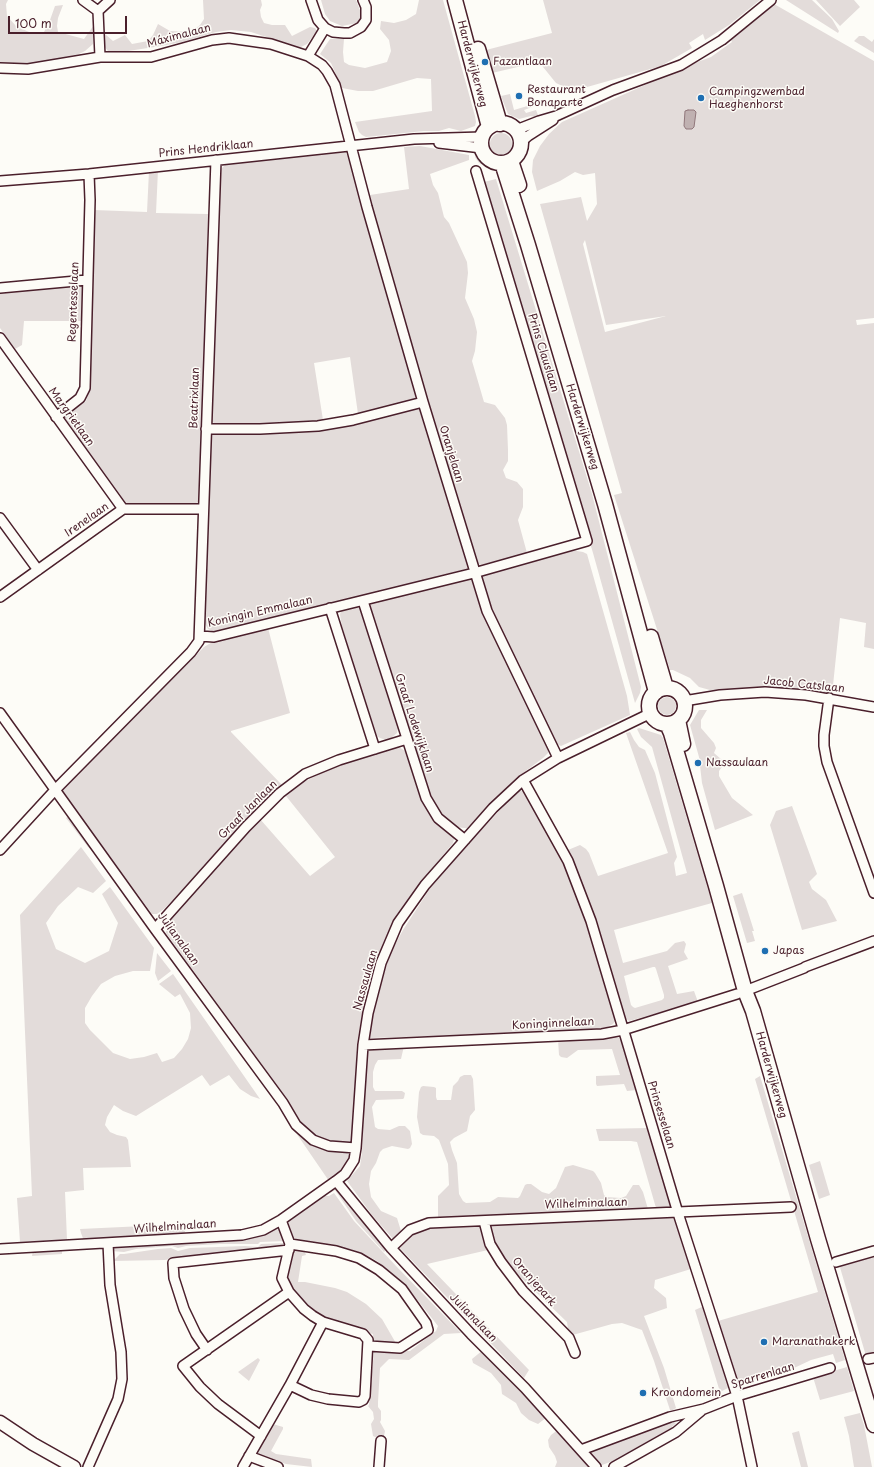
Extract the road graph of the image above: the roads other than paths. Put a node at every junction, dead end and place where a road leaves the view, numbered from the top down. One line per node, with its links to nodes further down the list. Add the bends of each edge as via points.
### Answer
1 (83, 0): 8 (street)
2 (110, 0): 8 (street)
3 (311, 0): 9 (street, via 318,20)
4 (363, 0): 9 (street, via 366,20 361,27 350,33 333,32)
5 (455, 0): 14 (main road, Harderwijkerweg)
6 (464, 0): 14 (main road, Harderwijkerweg)
7 (771, 0): 13 (street, via 722,40 694,58)
8 (98, 11): 11 (street)
9 (325, 28): 10 (street)
10 (308, 56): 11 (street, Máximalaan, via 271,44 229,38 212,40 151,57); 16 (street, Máximalaan, via 322,65 332,78)
11 (100, 57): 12 (street, Máximalaan, via 24,69)
12 (0, 68)
13 (564, 112): 15 (street); 15 (street, via 528,136)
14 (488, 134): 15 (main road, via 506,124); 16 (street, Prins Hendriklaan); 18 (main road, via 484,154 495,162)
15 (519, 136): 18 (main road, via 520,150 517,156)
16 (350, 146): 17 (street, Prins Hendriklaan); 25 (street, Oranjelaan)
17 (216, 160): 20 (street, Prins Hendriklaan); 27 (street, Beatrixlaan)
18 (506, 162): 38 (main road, Harderwijkerweg, via 528,245)
19 (476, 171): 31 (street, Prins Clauslaan)
20 (89, 174): 21 (street, Prins Hendriklaan); 22 (street, Regentesselaan)
21 (0, 181)
22 (87, 280): 23 (street); 26 (street, Regentesselaan, via 85,388 80,398)
23 (0, 288)
24 (0, 338): 26 (street, Margrietlaan)
25 (423, 402): 27 (street, via 318,426 260,430); 33 (street, Oranjelaan)
26 (56, 417): 28 (street, Margrietlaan)
27 (206, 429): 29 (street, Beatrixlaan)
28 (123, 509): 29 (street, Irenelaan); 32 (street, Irenelaan)
29 (203, 509): 37 (street, Beatrixlaan)
30 (0, 518): 32 (street)
31 (587, 541): 33 (street, Koningin Emmalaan)
32 (38, 570): 34 (street, Irenelaan)
33 (474, 573): 35 (street, Koningin Emmalaan); 47 (street, Oranjelaan, via 487,611)
34 (0, 597)
35 (363, 601): 36 (street, Koningin Emmalaan); 45 (street, Graaf Lodewijklaan)
36 (330, 608): 37 (street, Koningin Emmalaan, via 214,637); 46 (street)
37 (200, 636): 49 (street, Koningin Emmalaan, via 196,647)
38 (661, 690): 40 (main road, via 677,691); 43 (main road, via 650,702)
39 (829, 698): 40 (street, Jacob Catslaan, via 765,692); 41 (street, Jacob Catslaan); 52 (street, via 824,734 827,762)
40 (684, 701): 44 (main road, via 684,711)
41 (874, 707)
42 (0, 713): 49 (street, Julianalaan)
43 (651, 713): 44 (main road, via 658,721); 47 (street, Nassaulaan)
44 (673, 722): 55 (main road, Harderwijkerweg, via 688,762 742,960)
45 (406, 739): 46 (street, Graaf Janlaan); 50 (street, Graaf Lodewijklaan, via 426,798 438,818)
46 (375, 749): 53 (street, Graaf Janlaan, via 305,774 280,793 246,827)
47 (558, 758): 48 (street, Nassaulaan)
48 (523, 780): 50 (street, Nassaulaan, via 493,808); 56 (street, Prinsesselaan, via 568,861 591,921)
49 (55, 790): 51 (street, Koningin Emmalaan); 53 (street, Julianalaan)
50 (465, 840): 57 (street, Nassaulaan, via 425,885 398,923 381,963)
51 (0, 850)
52 (874, 893)
53 (155, 929): 58 (street, Julianalaan, via 283,1103 296,1125 313,1140 329,1146)
54 (874, 942): 55 (street, Koninginnelaan)
55 (745, 991): 56 (street, Koninginnelaan); 78 (main road, Harderwijkerweg, via 757,1010); 81 (main road, Harderwijkerweg)
56 (623, 1030): 57 (street, Koninginnelaan, via 602,1034); 61 (street, Prinsesselaan)
57 (363, 1045): 58 (street, Nassaulaan)
58 (356, 1148): 59 (street, Nassaulaan, via 354,1160 345,1174)
59 (336, 1181): 62 (street, Wilhelminalaan); 66 (street, Julianalaan)
60 (791, 1207): 61 (street, Wilhelminalaan)
61 (678, 1213): 63 (street, Wilhelminalaan); 77 (street, Prinsesselaan)
62 (281, 1220): 64 (street, Wilhelminalaan, via 263,1230 242,1235); 65 (street)
63 (484, 1221): 66 (street, Wilhelminalaan, via 429,1223 410,1230); 74 (street, Oranjepark, via 490,1244 501,1262 523,1291 569,1338)
64 (108, 1243): 67 (street, Wilhelminalaan); 89 (street, via 110,1285 121,1352 122,1380 118,1399)
65 (290, 1247): 70 (street, via 282,1278); 72 (street, via 336,1251 359,1258 402,1288 428,1330 400,1348); 73 (street, via 173,1262 174,1278 184,1309)
66 (391, 1248): 86 (street, Julianalaan)
67 (0, 1249)
68 (874, 1251): 69 (street)
69 (836, 1262)
70 (289, 1292): 71 (street, via 304,1309); 73 (street)
71 (323, 1322): 72 (street, via 363,1334 368,1340); 76 (street)
72 (368, 1346): 76 (street, via 365,1396 359,1402 311,1395)
73 (207, 1350): 83 (street, via 183,1366 218,1404)
74 (575, 1353)
75 (830, 1368): 77 (street, Sparrenlaan)
76 (290, 1385): 83 (street)
77 (737, 1396): 79 (street, Sparrenlaan); 95 (street, Prinsesselaan)
78 (874, 1405)
79 (704, 1408): 86 (street, Sparrenlaan, via 670,1417); 94 (street, Sparrenlaan, via 676,1432)
80 (0, 1422): 85 (main road)
81 (874, 1425)
82 (0, 1431): 85 (main road)
83 (261, 1436): 87 (street)
84 (381, 1441): 92 (street)
85 (33, 1444): 88 (main road)
86 (581, 1450): 93 (street, Julianalaan)
87 (249, 1456): 90 (street); 91 (street)
88 (74, 1467)
89 (88, 1467)
90 (243, 1467)
91 (278, 1467)
92 (379, 1467)
93 (596, 1467)
94 (614, 1467)
95 (752, 1467)

